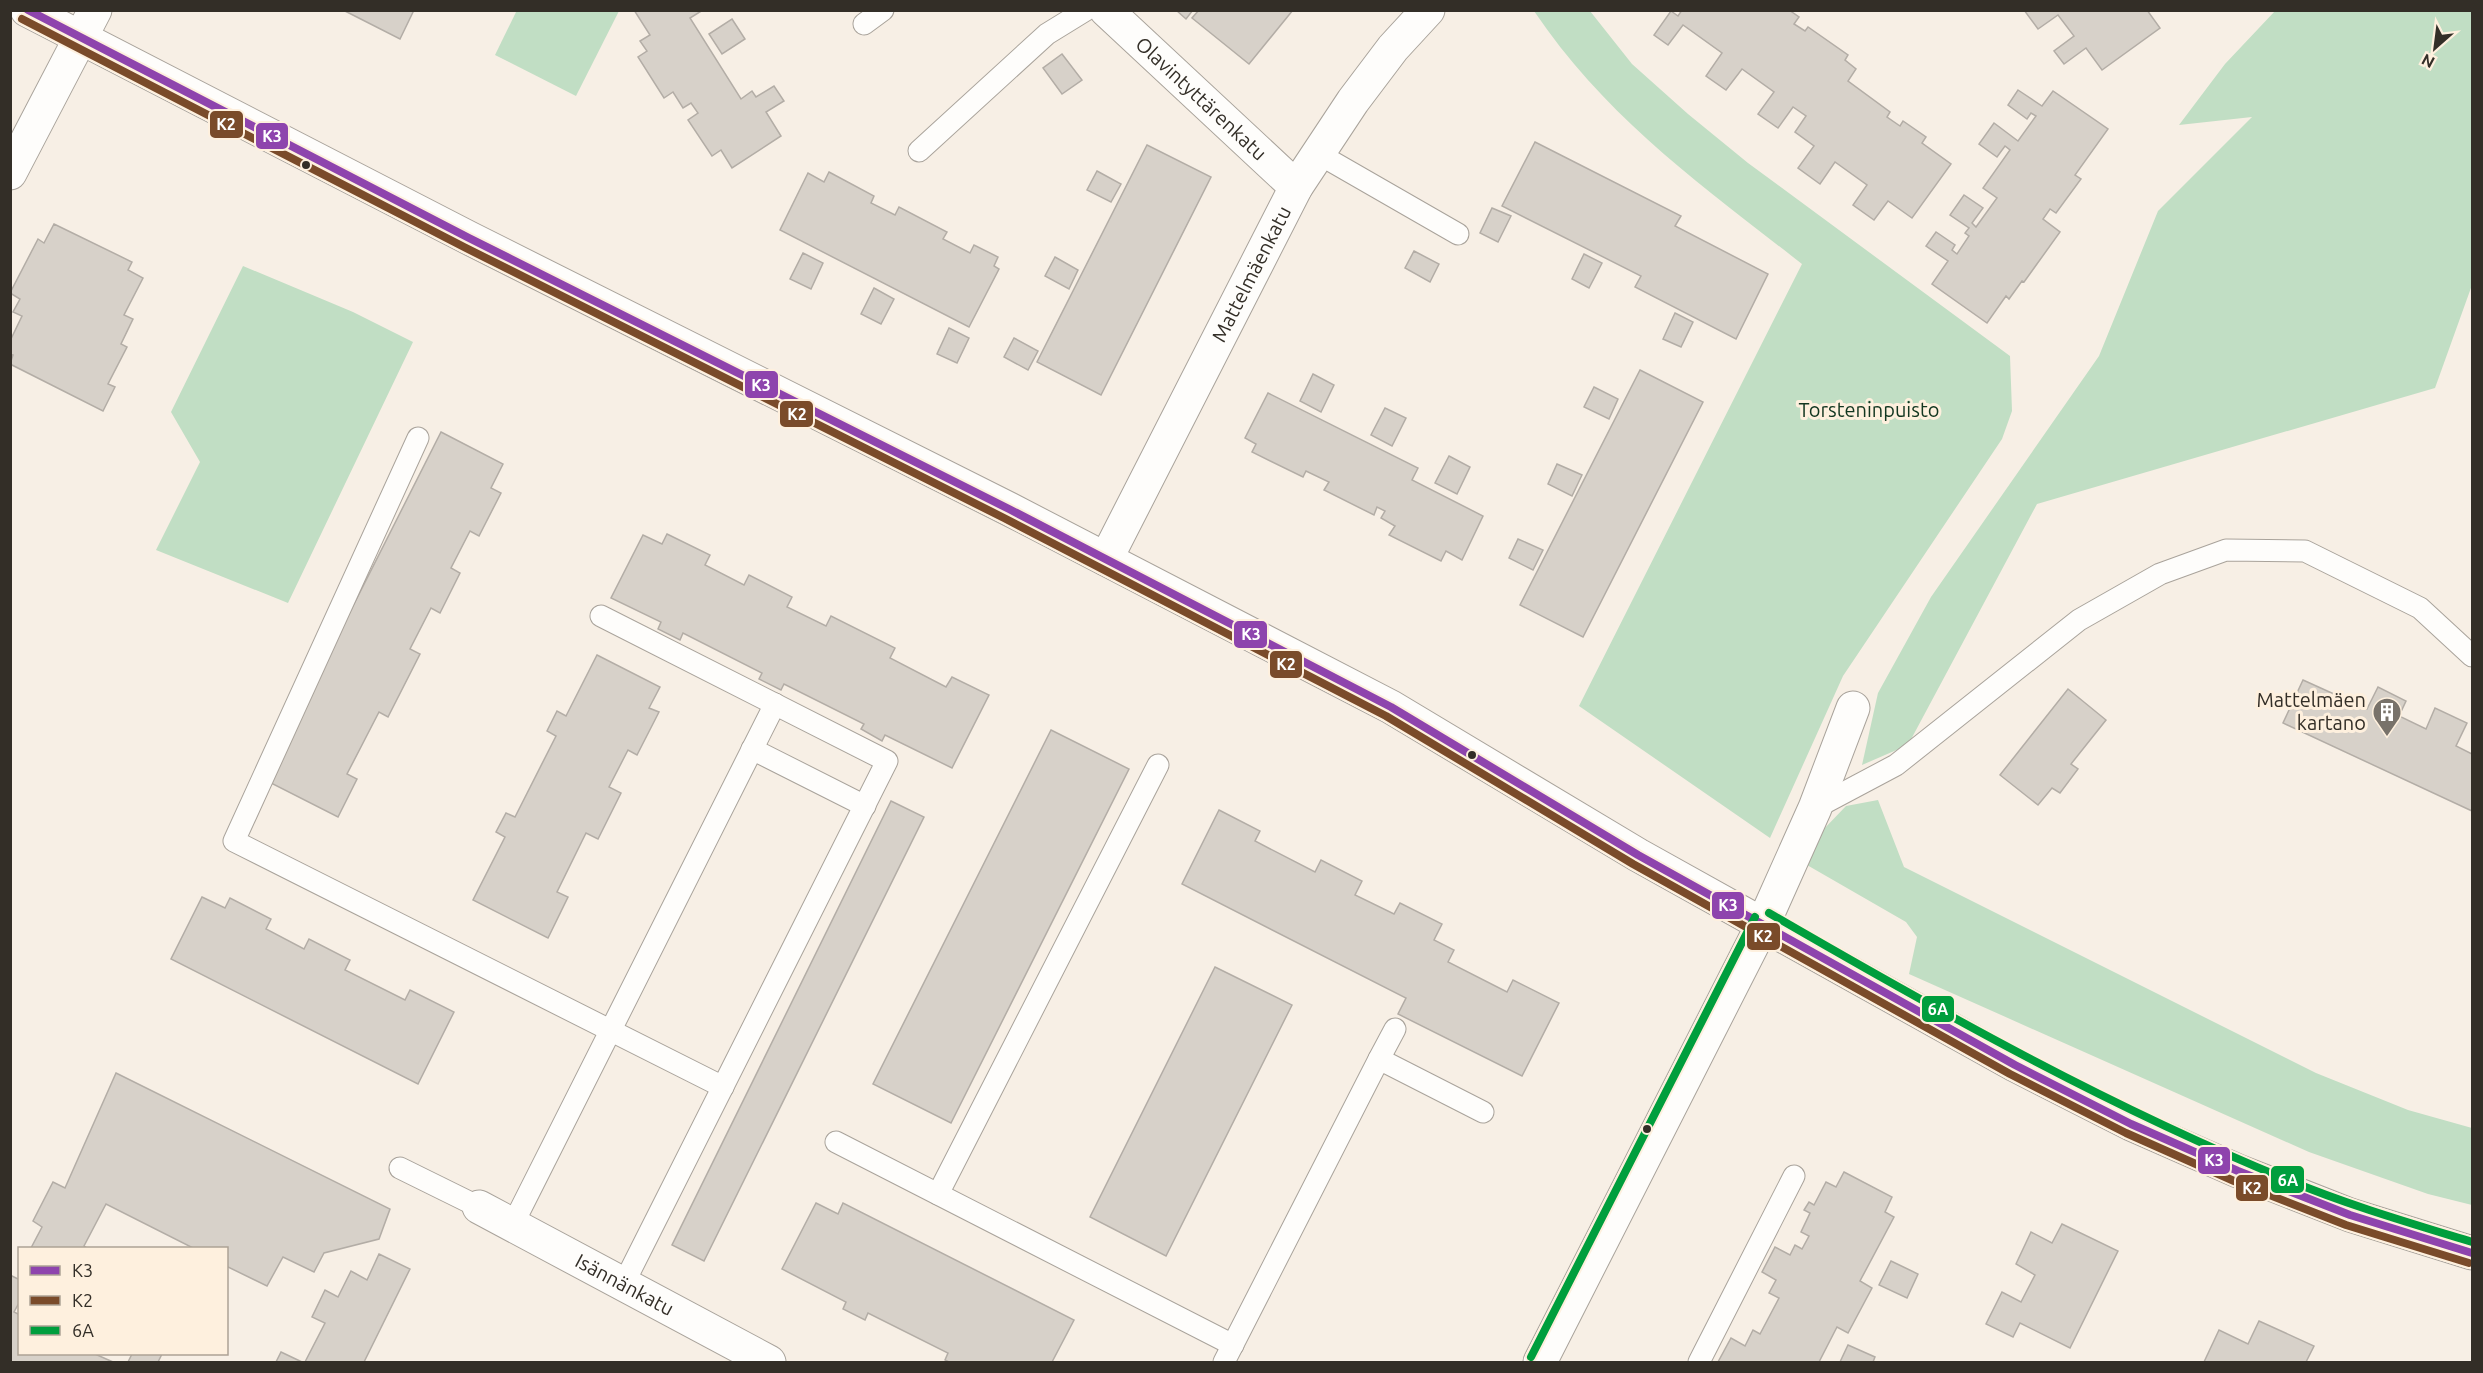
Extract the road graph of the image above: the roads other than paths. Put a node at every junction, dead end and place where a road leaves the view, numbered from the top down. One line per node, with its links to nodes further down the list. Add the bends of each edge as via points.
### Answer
1 (27, 10): 6 (street)
2 (883, 10): 7 (lane)
3 (1086, 10): 8 (lane, via 1047,34)
4 (1106, 10): 11 (street, Olavintyttärenkatu)
5 (1428, 10): 9 (street, Mattelmäenkatu, via 1393,48)
6 (88, 24): 10 (street); 14 (street, via 469,238)
7 (864, 24)
8 (919, 150)
9 (1317, 153): 11 (street, Mattelmäenkatu); 12 (lane)
10 (10, 173)
11 (1296, 187): 14 (street, Mattelmäenkatu)
12 (1458, 234)
13 (418, 438): 25 (lane, via 234,841)
14 (1106, 560): 23 (street, via 1391,707 1638,855)
15 (601, 616): 17 (lane)
16 (2472, 656): 22 (lane, via 2420,608 2305,551 2226,550 2160,574 2079,620 1896,765)
17 (775, 704): 19 (lane); 21 (lane, via 887,761)
18 (1853, 708): 22 (street)
19 (752, 749): 21 (lane); 25 (lane)
20 (1158, 765): 32 (lane)
21 (865, 806): 27 (lane)
22 (1815, 808): 23 (street)
23 (1764, 922): 35 (street, via 1965,1037 2131,1124 2350,1215); 39 (street)
24 (1395, 1029): 26 (lane)
25 (610, 1031): 27 (lane); 34 (lane)
26 (1379, 1059): 28 (lane); 37 (lane)
27 (723, 1087): 36 (lane)
28 (1483, 1112)
29 (836, 1142): 32 (lane)
30 (400, 1168): 33 (lane)
31 (1794, 1176): 40 (lane)
32 (938, 1194): 37 (lane)
33 (479, 1207): 34 (street, Isännänkatu)
34 (512, 1226): 36 (street, Isännänkatu)
35 (2472, 1253)
36 (622, 1285): 38 (street, Isännänkatu)
37 (1229, 1354)
38 (769, 1362)
39 (1540, 1362)
40 (1699, 1362)

